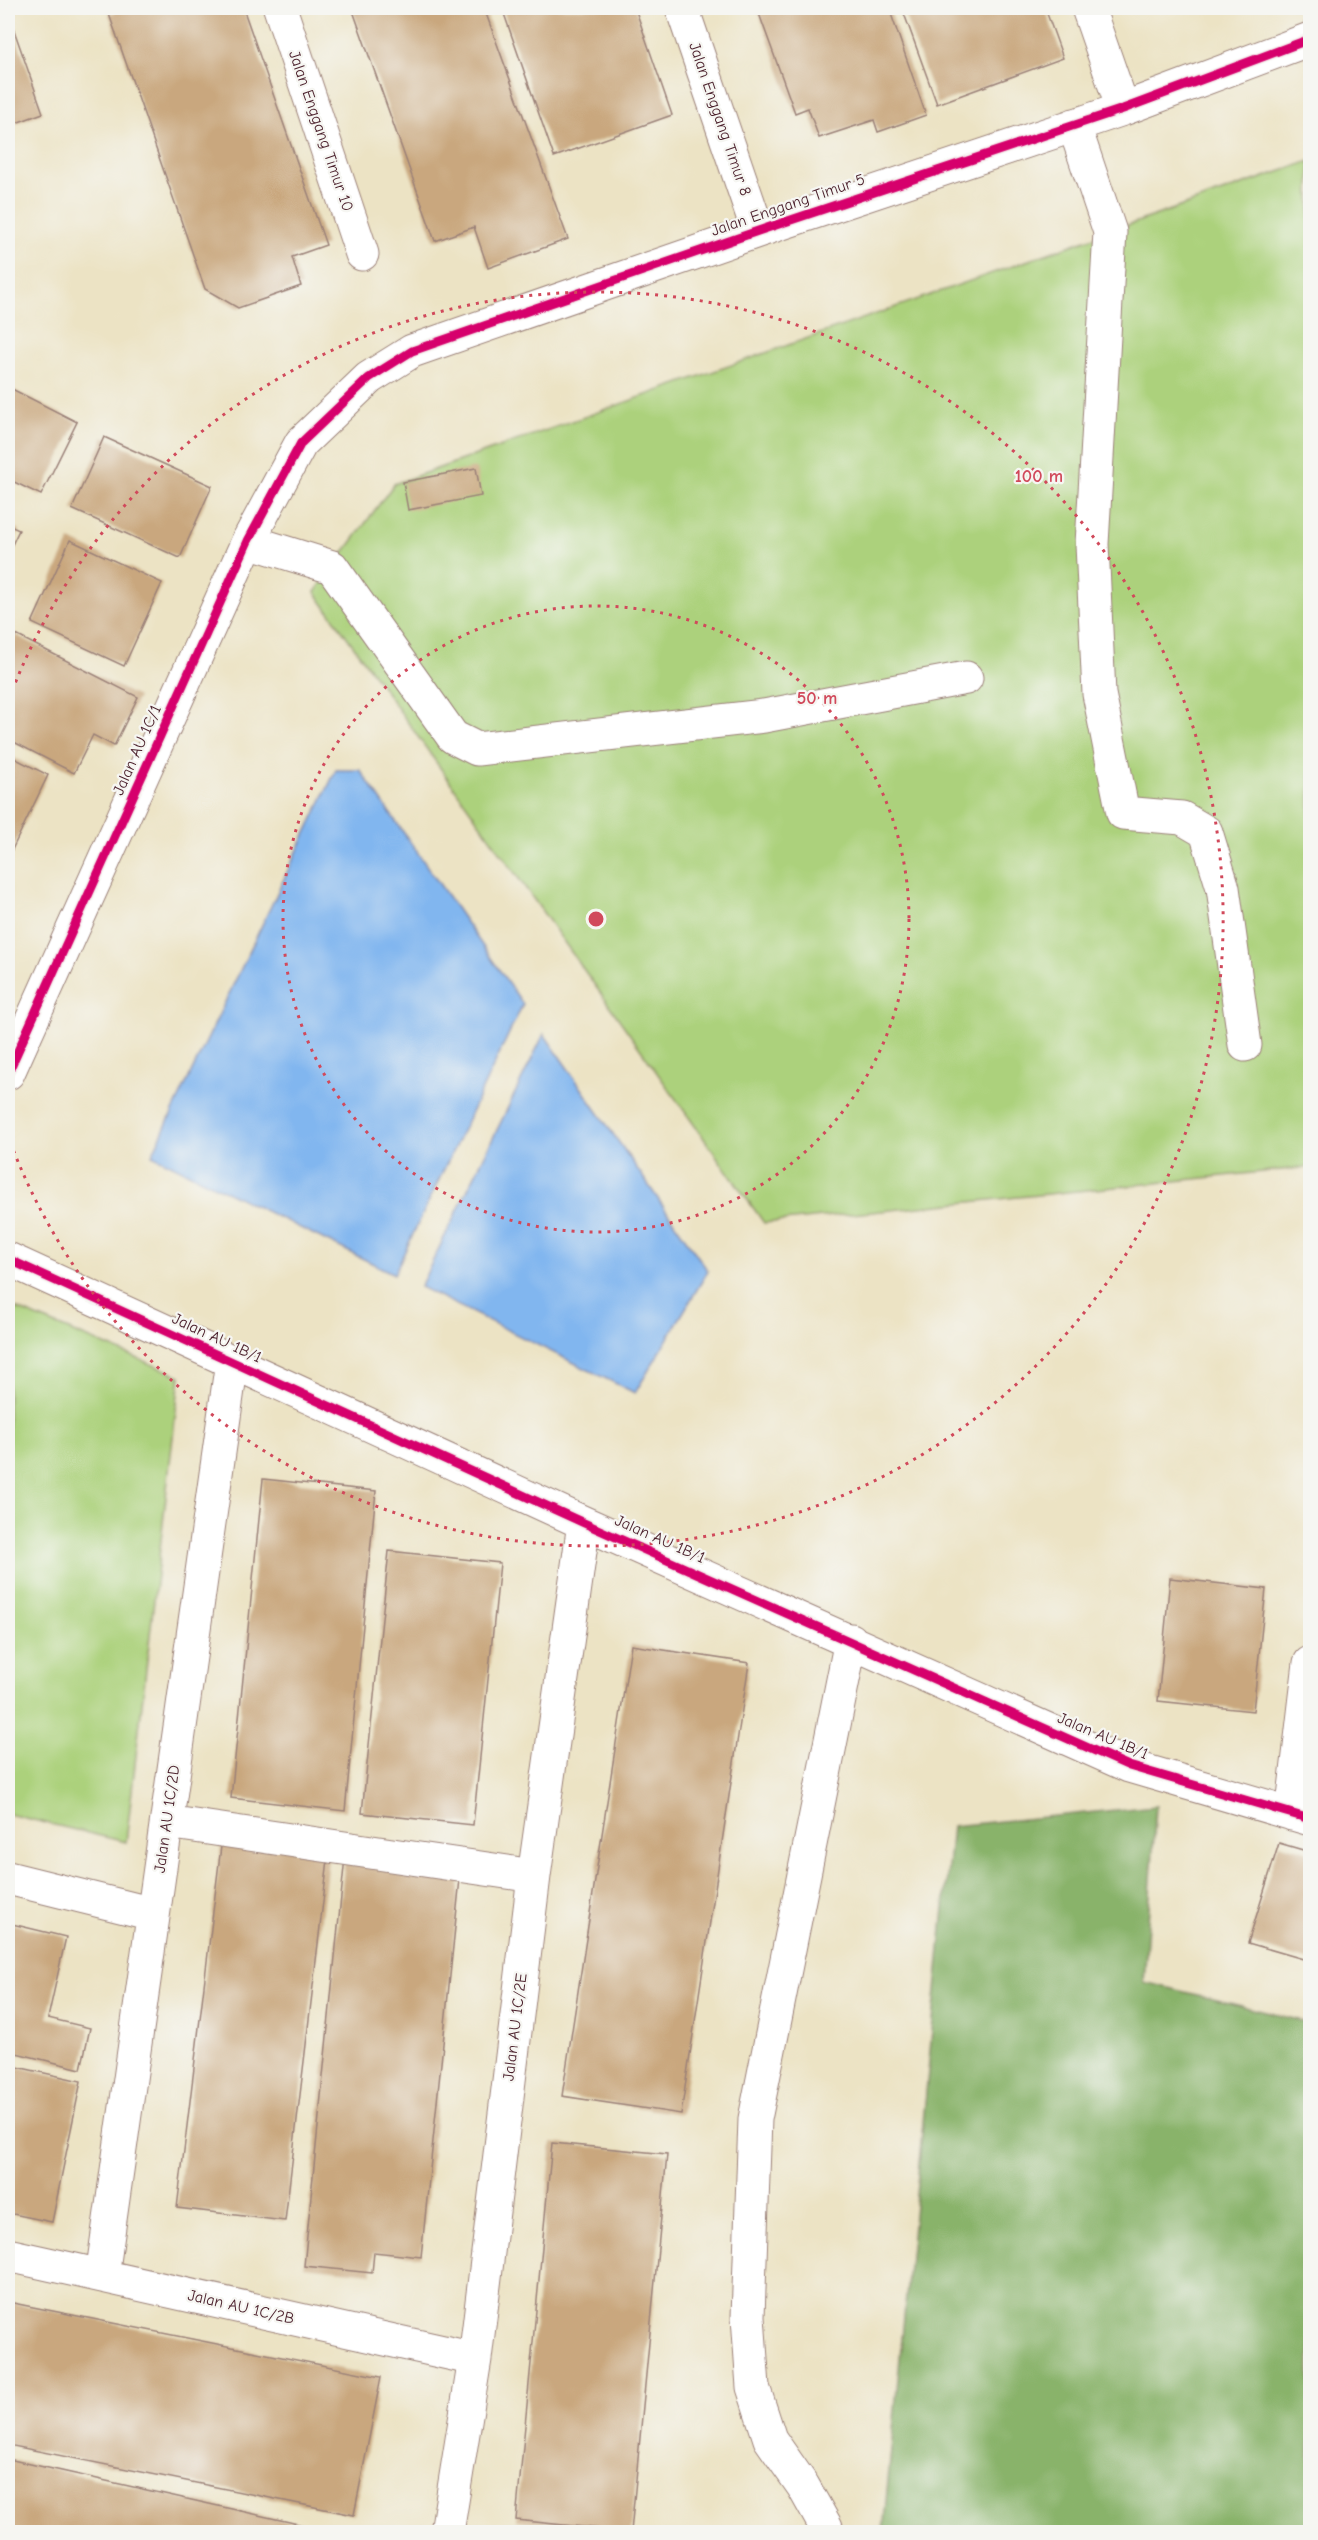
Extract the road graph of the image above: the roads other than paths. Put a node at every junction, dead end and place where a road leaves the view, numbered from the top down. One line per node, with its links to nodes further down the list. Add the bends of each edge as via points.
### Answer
1 (280, 8): 8 (street, Jalan Enggang Timur 10)
2 (682, 8): 7 (street, Jalan Enggang Timur 8)
3 (1088, 8): 5 (street)
4 (1311, 39): 5 (street, Jalan Enggang Timur 5)
5 (1123, 109): 6 (street, Jalan Enggang Timur 5)
6 (1074, 125): 7 (street, Jalan Enggang Timur 5); 12 (street, via 1110,232 1092,544 1099,694 1123,813 1182,818 1206,832 1223,888)
7 (758, 231): 9 (street, Jalan Enggang Timur 5, via 412,351 369,378)
8 (362, 254)
9 (300, 443): 10 (street, Jalan AU 1C/1)
10 (248, 541): 11 (street, via 332,567 453,737 477,749 764,716); 13 (street, Jalan AU 1C/1)
11 (966, 678)
12 (1245, 1045)
13 (8, 1073)
14 (8, 1259): 15 (street, Jalan AU 1B/1)
15 (232, 1361): 16 (street, Jalan AU 1B/1); 20 (street, Jalan AU 1C/2D)
16 (584, 1522): 17 (street, Jalan AU 1B/1); 21 (street, Jalan AU 1C/2E)
17 (851, 1640): 19 (street, Jalan AU 1B/1, via 1129,1766); 28 (street, via 755,2119 749,2306 753,2387 770,2439 803,2486)
18 (1311, 1663): 19 (street)
19 (1301, 1816)
20 (167, 1822): 21 (street); 23 (street, Jalan AU 1C/2D)
21 (534, 1876): 26 (street, Jalan AU 1C/2E)
22 (8, 1878): 23 (street)
23 (153, 1914): 25 (street, Jalan AU 1C/2D)
24 (8, 2255): 25 (street, Jalan AU 1C/2B)
25 (102, 2276): 26 (street, Jalan AU 1C/2B)
26 (475, 2359): 27 (street, Jalan AU 1C/2E)
27 (447, 2532)
28 (826, 2532)

